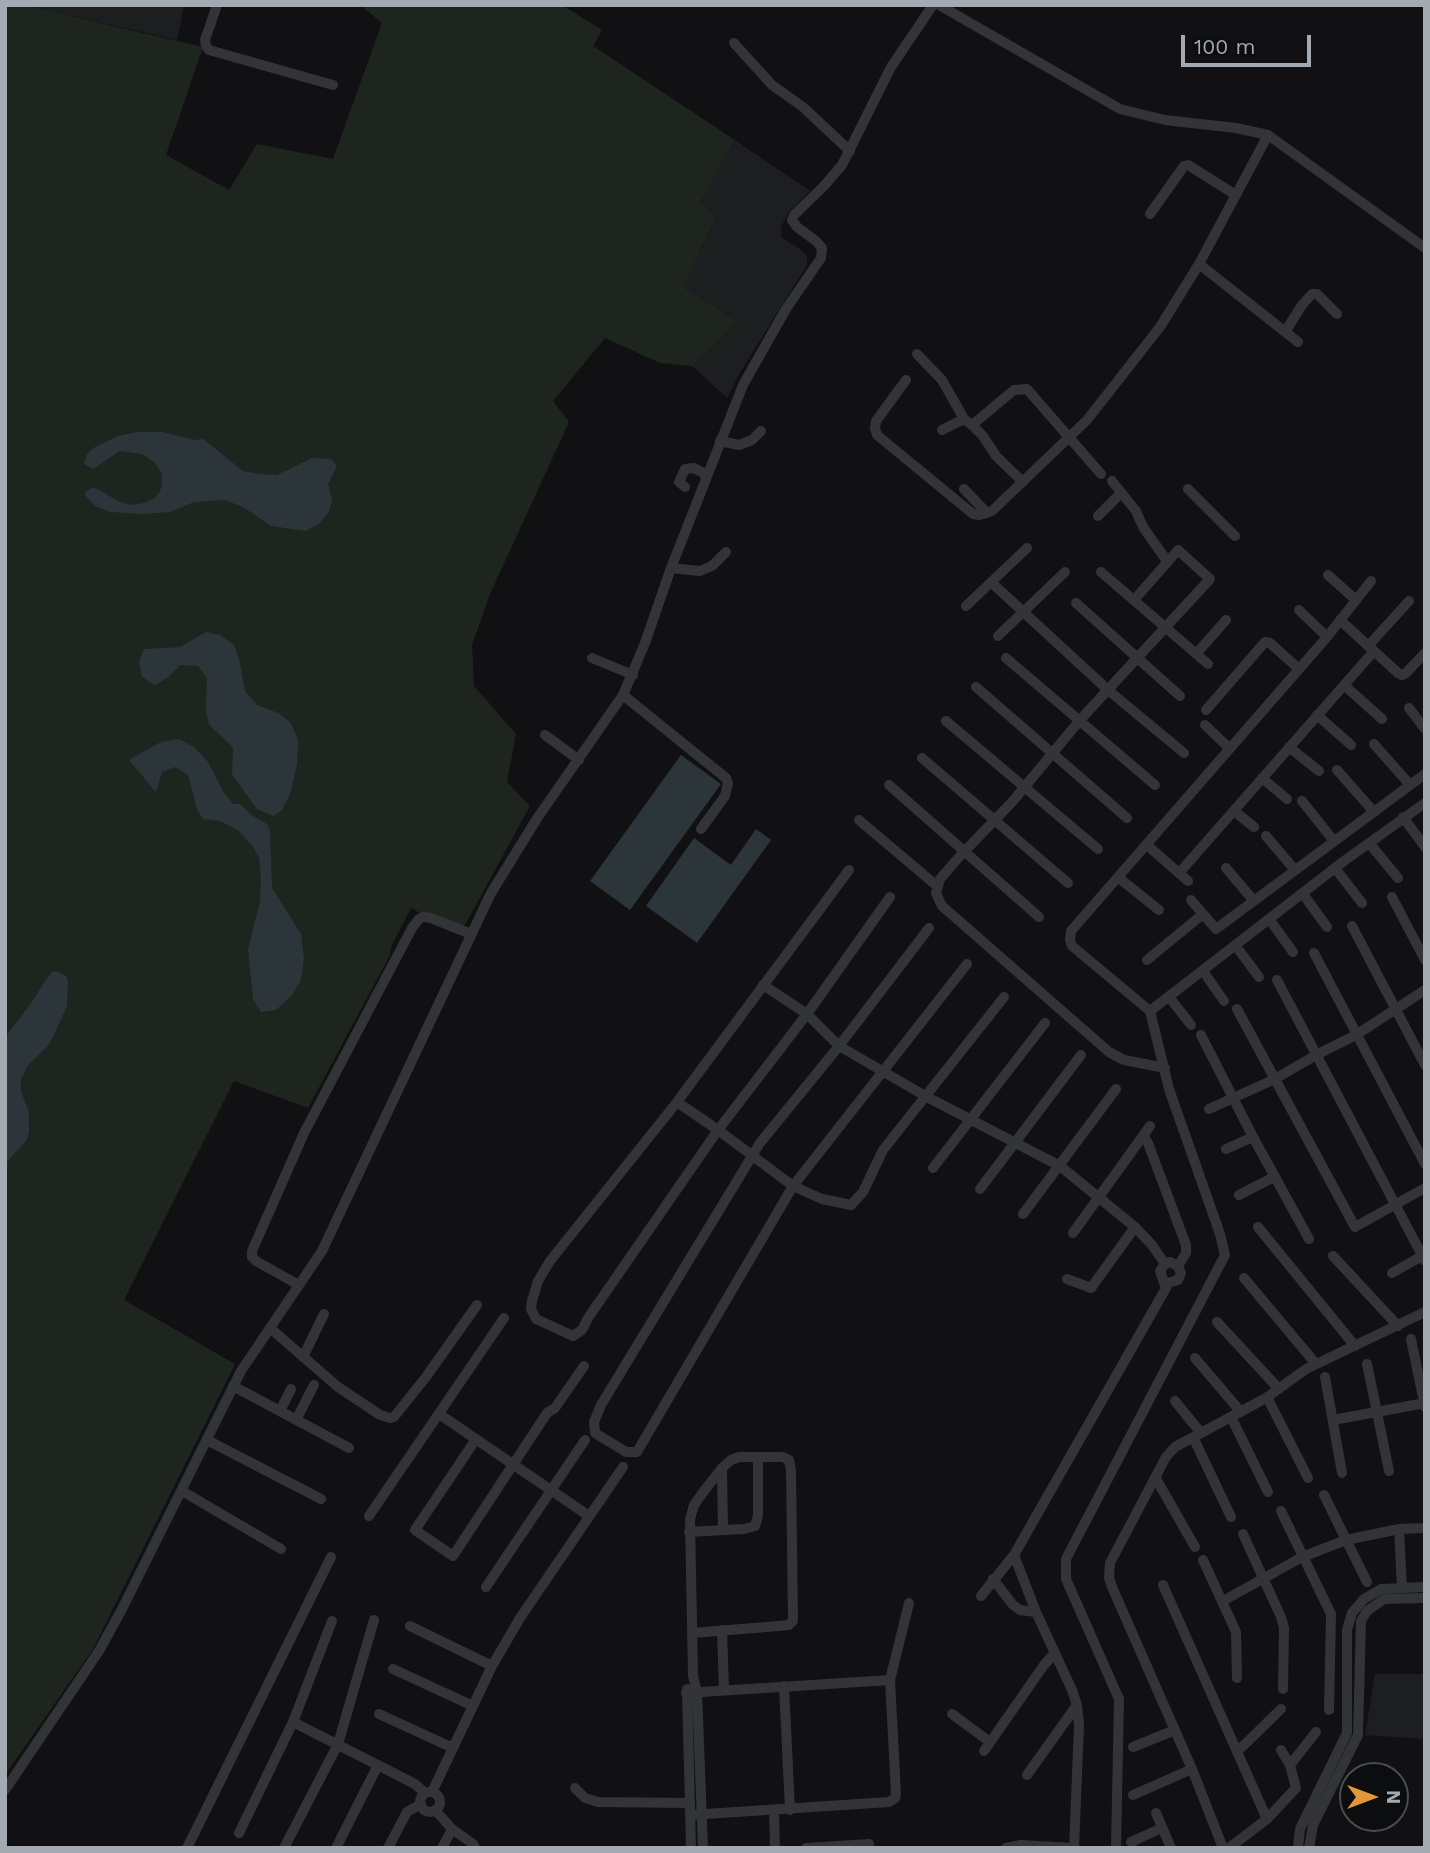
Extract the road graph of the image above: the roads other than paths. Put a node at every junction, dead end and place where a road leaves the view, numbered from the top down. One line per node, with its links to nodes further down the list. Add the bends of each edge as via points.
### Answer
1 (217, 5): 5 (street, via 205,40 209,50)
2 (933, 5): 7 (street, via 891,67)
3 (939, 5): 6 (street, via 1120,110)
4 (734, 43): 7 (street, via 772,85)
5 (333, 85)
6 (1268, 135): 8 (street); 10 (street)
7 (850, 151): 21 (street, via 833,177 794,215 797,227 822,248 821,258 750,371)
8 (1236, 195): 9 (street, via 1188,165); 11 (street)
9 (1150, 214)
10 (1425, 248)
11 (1199, 264): 13 (street); 20 (street, via 1160,327)
12 (1337, 314): 13 (street, via 1312,294)
13 (1284, 332): 14 (street)
14 (1298, 342)
15 (917, 354): 17 (street, via 942,380)
16 (906, 380): 30 (street, via 876,421 877,435 974,514)
17 (968, 422): 18 (street); 20 (street, via 1024,388); 25 (street)
18 (942, 430)
19 (761, 431): 21 (street, via 739,445)
20 (1070, 439): 22 (street); 25 (street)
21 (720, 441): 23 (street)
22 (1101, 474)
23 (707, 475): 26 (street, via 685,469 680,482); 36 (street)
24 (1112, 481): 29 (street)
25 (1023, 482): 30 (street)
26 (685, 487)
27 (964, 489): 30 (street)
28 (1188, 489): 32 (street)
29 (1121, 493): 31 (street); 35 (street)
30 (987, 513)
31 (1098, 516)
32 (1235, 536)
33 (1027, 548): 41 (street)
34 (726, 552): 36 (street, via 700,571)
35 (1167, 561): 42 (street); 51 (street, via 1180,551 1210,579)
36 (671, 568): 62 (street)
37 (1065, 572): 48 (street)
38 (1101, 572): 42 (street)
39 (1328, 575): 43 (street)
40 (1371, 581): 43 (street)
41 (992, 583): 46 (street); 48 (street)
42 (1134, 600): 51 (street)
43 (1356, 600): 50 (street)
44 (1409, 601): 54 (street)
45 (1076, 603): 59 (street)
46 (966, 606)
47 (1299, 610): 53 (street)
48 (1021, 612): 52 (street); 65 (street)
49 (1226, 620): 56 (street)
50 (1340, 620): 53 (street); 54 (street)
51 (1165, 627): 56 (street); 59 (street)
52 (998, 636)
53 (1327, 637): 61 (street)
54 (1371, 649): 55 (street, via 1402,675); 63 (street)
55 (1425, 653)
56 (1196, 654): 60 (street)
57 (592, 658): 62 (street)
58 (1006, 658): 72 (street)
59 (1138, 658): 65 (street); 67 (street)
60 (1208, 664)
61 (1298, 669): 69 (street, via 1265,642); 80 (street)
62 (633, 675): 66 (street)
63 (1344, 685): 70 (street); 71 (street)
64 (976, 687): 81 (street)
65 (1108, 690): 72 (street); 82 (street)
66 (622, 695): 84 (street); 103 (street, via 726,778 726,796)
67 (1180, 696)
68 (1409, 708): 75 (street)
69 (1206, 710)
70 (1317, 715): 78 (street); 79 (street)
71 (1382, 719)
72 (1080, 720): 81 (street); 90 (street)
73 (946, 721): 92 (street)
74 (1205, 725): 80 (street)
75 (1425, 729)
76 (545, 735): 84 (street)
77 (1374, 744): 91 (street)
78 (1351, 745)
79 (1289, 747): 86 (street); 88 (street)
80 (1229, 748): 107 (street)
81 (1052, 752): 92 (street); 99 (street)
82 (1184, 753)
83 (922, 758): 101 (street)
84 (579, 760): 134 (street, via 538,817)
85 (1337, 770): 97 (street)
86 (1319, 771)
87 (1425, 774): 91 (street)
88 (1262, 778): 93 (street); 96 (street)
89 (889, 785): 110 (street)
90 (1155, 785)
91 (1410, 785): 97 (street)
92 (1025, 788): 101 (street); 109 (street)
93 (1287, 799)
94 (1302, 801): 105 (street)
95 (1425, 803): 98 (street)
96 (1234, 811): 102 (street); 115 (street)
97 (1374, 812): 105 (street)
98 (1403, 817): 106 (street); 108 (street)
99 (1127, 818)
100 (859, 820): 120 (street)
101 (995, 820): 110 (street); 119 (street)
102 (1254, 827)
103 (701, 829)
104 (1266, 836): 114 (street)
105 (1334, 841): 114 (street)
106 (1368, 843): 112 (street); 117 (street)
107 (1147, 845): 115 (street); 116 (street)
108 (1425, 847)
109 (1098, 849)
110 (965, 850): 120 (street); 129 (street)
111 (1226, 868): 125 (street)
112 (1335, 868): 121 (street); 126 (street)
113 (849, 870): 144 (street)
114 (1295, 870): 125 (street)
115 (1180, 872): 118 (street)
116 (1119, 878): 127 (street); 151 (street, via 1077,922 1069,940)
117 (1398, 878)
118 (1188, 881)
119 (1068, 883)
120 (937, 886): 161 (street, via 942,906 1109,1052 1142,1066)
121 (1303, 894): 130 (street); 132 (street)
122 (890, 897): 152 (street)
123 (1392, 897): 139 (street)
124 (1191, 900): 128 (street)
125 (1254, 901): 128 (street, via 1216,929)
126 (1362, 903)
127 (1158, 910)
128 (1203, 914): 138 (street)
129 (1039, 917)
130 (1269, 919): 135 (street); 136 (street)
131 (1352, 926): 150 (street)
132 (1327, 927)
133 (929, 928): 157 (street)
134 (471, 934): 199 (street, via 322,1251); 199 (street, via 431,918 419,919 304,1133 252,1251 256,1261)
135 (1235, 945): 141 (street); 142 (street)
136 (1293, 952)
137 (1314, 953): 156 (street)
138 (1147, 960)
139 (1425, 960)
140 (967, 964): 162 (street)
141 (1203, 971): 147 (street); 148 (street)
142 (1259, 977)
143 (1277, 980): 159 (street)
144 (764, 985): 152 (street); 167 (street)
145 (1425, 990): 150 (street)
146 (1004, 997): 165 (street)
147 (1170, 998): 151 (street); 154 (street)
148 (1224, 1001)
149 (1237, 1009): 163 (street)
150 (1395, 1009): 156 (street); 160 (street)
151 (1150, 1011): 161 (street)
152 (807, 1014): 157 (street); 171 (street)
153 (1045, 1023): 169 (street)
154 (1191, 1025)
155 (1200, 1035): 166 (street)
156 (1356, 1035): 159 (street); 177 (street)
157 (839, 1046): 162 (street); 176 (street)
158 (1081, 1055): 174 (street)
159 (1316, 1055): 163 (street); 186 (street)
160 (1425, 1065)
161 (1165, 1068): 338 (street, via 1225,1255 1066,1559 1066,1579 1119,1699)
162 (884, 1072): 165 (street); 181 (street)
163 (1276, 1079): 166 (street); 186 (street, via 1355,1227)
164 (1116, 1089): 178 (street)
165 (927, 1097): 169 (street); 181 (street, via 883,1150 863,1192 851,1205)
166 (1233, 1098): 168 (street); 173 (street)
167 (677, 1102): 171 (street); 171 (street, via 543,1272 531,1301 536,1319 573,1336 582,1330)
168 (1209, 1108)
169 (972, 1119): 174 (street); 179 (street)
170 (1150, 1126): 172 (street)
171 (718, 1130): 176 (street)
172 (1143, 1136): 185 (street); 195 (street, via 1186,1245)
173 (1252, 1137): 175 (street); 180 (street)
174 (1016, 1142): 178 (street); 183 (street)
175 (1226, 1149)
176 (752, 1157): 181 (street); 181 (street, via 601,1405 595,1433 626,1452 637,1452)
177 (1425, 1164)
178 (1060, 1166): 185 (street); 187 (street)
179 (933, 1168)
180 (1274, 1177): 184 (street); 191 (street)
181 (793, 1186)
182 (1425, 1188): 186 (street)
183 (980, 1189)
184 (1238, 1195)
185 (1098, 1196): 188 (street); 190 (street)
186 (1394, 1204): 193 (street)
187 (1023, 1214)
188 (1135, 1227): 194 (street); 198 (street, via 1091,1288)
189 (1258, 1227): 209 (street)
190 (1073, 1233)
191 (1309, 1239)
192 (1333, 1256): 206 (street)
193 (1423, 1258): 196 (street)
194 (1165, 1264): 195 (street); 200 (street, via 1160,1275)
195 (1178, 1266): 200 (street, via 1180,1277)
196 (1392, 1273)
197 (1244, 1278): 212 (street)
198 (1067, 1279)
199 (299, 1285): 207 (street)
200 (1166, 1288): 259 (street)
201 (477, 1305): 210 (street, via 394,1417 380,1415)
202 (1425, 1312): 206 (street)
203 (324, 1314): 210 (street)
204 (504, 1318): 225 (street)
205 (1217, 1322): 219 (street)
206 (1398, 1326): 209 (street)
207 (270, 1328): 210 (street); 217 (street)
208 (1411, 1339): 222 (street)
209 (1355, 1346): 212 (street)
210 (303, 1357)
211 (1195, 1358): 226 (street)
212 (1316, 1364): 219 (street)
213 (1367, 1364): 224 (street)
214 (584, 1366): 235 (street)
215 (1325, 1377): 228 (street)
216 (314, 1385): 227 (street)
217 (233, 1386): 223 (street); 231 (street)
218 (291, 1389): 223 (street)
219 (1279, 1389): 220 (street)
220 (1268, 1397): 226 (street); 241 (street)
221 (1175, 1401): 229 (street)
222 (1424, 1404): 224 (street)
223 (280, 1411): 227 (street)
224 (1377, 1412): 228 (street); 238 (street)
225 (439, 1414): 230 (street); 248 (street)
226 (1236, 1415): 229 (street); 244 (street)
227 (296, 1420): 233 (street)
228 (1333, 1420): 239 (street)
229 (1197, 1435): 240 (street, via 1170,1451); 250 (street)
230 (477, 1439): 235 (street); 235 (street, via 415,1530 453,1556)
231 (207, 1440): 243 (street); 246 (street)
232 (584, 1440): 242 (street)
233 (349, 1448)
234 (758, 1458): 237 (street, via 739,1458); 253 (street, via 757,1522 751,1528); 278 (street, via 783,1457 791,1465 794,1616 789,1625)
235 (513, 1465): 242 (street)
236 (623, 1467): 249 (street)
237 (722, 1468): 253 (street); 254 (street, via 694,1505)
238 (1389, 1471)
239 (1342, 1473)
240 (1155, 1477): 257 (street); 296 (street, via 1108,1570)
241 (1308, 1478)
242 (551, 1490): 249 (street); 267 (street)
243 (182, 1491): 258 (street); 310 (street, via 99,1651)
244 (1268, 1492)
245 (1324, 1494): 256 (street)
246 (320, 1499)
247 (1281, 1511): 261 (street)
248 (369, 1516)
249 (589, 1516): 281 (street)
250 (1231, 1517)
251 (1425, 1528): 252 (street)
252 (1399, 1529): 256 (street); 268 (street)
253 (723, 1530): 254 (street)
254 (689, 1532): 279 (street)
255 (1243, 1534): 264 (street)
256 (1346, 1540): 261 (street); 265 (street)
257 (1195, 1547)
258 (281, 1549)
259 (1014, 1555): 263 (street); 274 (street)
260 (331, 1557): 327 (street)
261 (1302, 1557): 264 (street); 292 (street, via 1331,1614)
262 (1203, 1560): 272 (street)
263 (993, 1579): 270 (street); 274 (street, via 1013,1605)
264 (1264, 1579): 272 (street); 287 (street, via 1284,1628)
265 (1367, 1582)
266 (1163, 1585): 304 (street)
267 (486, 1587)
268 (1402, 1587): 269 (street); 342 (street, via 1370,1594 1349,1621 1347,1733 1300,1829)
269 (1425, 1587)
270 (981, 1596)
271 (1425, 1598): 343 (street, via 1384,1599 1361,1621 1358,1735 1313,1825)
272 (1223, 1601): 283 (street, via 1238,1642)
273 (909, 1603): 284 (street)
274 (1036, 1612): 280 (street)
275 (374, 1620): 299 (street)
276 (332, 1621): 295 (street)
277 (410, 1626): 281 (street)
278 (722, 1630): 279 (street); 286 (street)
279 (692, 1633): 288 (street)
280 (1055, 1653): 289 (street); 298 (street)
281 (492, 1667): 290 (street)
282 (393, 1669): 290 (street)
283 (1237, 1678)
284 (890, 1681): 285 (street); 315 (street, via 895,1798)
285 (784, 1686): 286 (street); 315 (street)
286 (724, 1689): 288 (street)
287 (1283, 1689)
288 (691, 1692): 313 (street); 319 (street)
289 (1077, 1705): 308 (street); 326 (street, via 1073,1848)
290 (473, 1706): 301 (street)
291 (1280, 1709): 304 (street)
292 (1329, 1710)
293 (379, 1714): 301 (street)
294 (952, 1714): 298 (street)
295 (293, 1722): 299 (street); 323 (street)
296 (1175, 1730): 300 (street); 307 (street)
297 (1316, 1732): 306 (street)
298 (990, 1741): 303 (street)
299 (338, 1744): 305 (street); 328 (street)
300 (1133, 1747)
301 (453, 1748): 312 (street)
302 (1281, 1750): 306 (street)
303 (984, 1751)
304 (1237, 1752): 320 (street)
305 (378, 1765): 312 (street, via 415,1784); 329 (street)
306 (1290, 1765): 320 (street, via 1296,1788)
307 (1192, 1769): 311 (street); 340 (street)
308 (1027, 1775)
309 (575, 1788): 313 (street, via 598,1802)
310 (5, 1790)
311 (1133, 1795)
312 (426, 1796): 314 (street, via 426,1811); 314 (street, via 436,1794 440,1802); 330 (street, via 407,1812)
313 (689, 1803): 318 (street)
314 (435, 1810): 322 (street)
315 (790, 1810): 316 (street)
316 (774, 1811): 319 (street); 335 (street)
317 (1156, 1813): 321 (street)
318 (690, 1815): 319 (street); 333 (street)
319 (702, 1815): 334 (street)
320 (1267, 1819): 341 (street)
321 (1162, 1828): 324 (street); 339 (street)
322 (452, 1829): 331 (street); 332 (street)
323 (239, 1833)
324 (1131, 1842)
325 (869, 1844): 336 (street)
326 (1021, 1846): 337 (street)
327 (187, 1848)
328 (284, 1848)
329 (336, 1848)
330 (388, 1848)
331 (442, 1848)
332 (475, 1848)
333 (691, 1848)
334 (703, 1848)
335 (775, 1848)
336 (806, 1848)
337 (1006, 1848)
338 (1116, 1848)
339 (1171, 1848)
340 (1223, 1848)
341 (1229, 1848)
342 (1298, 1848)
343 (1309, 1848)

